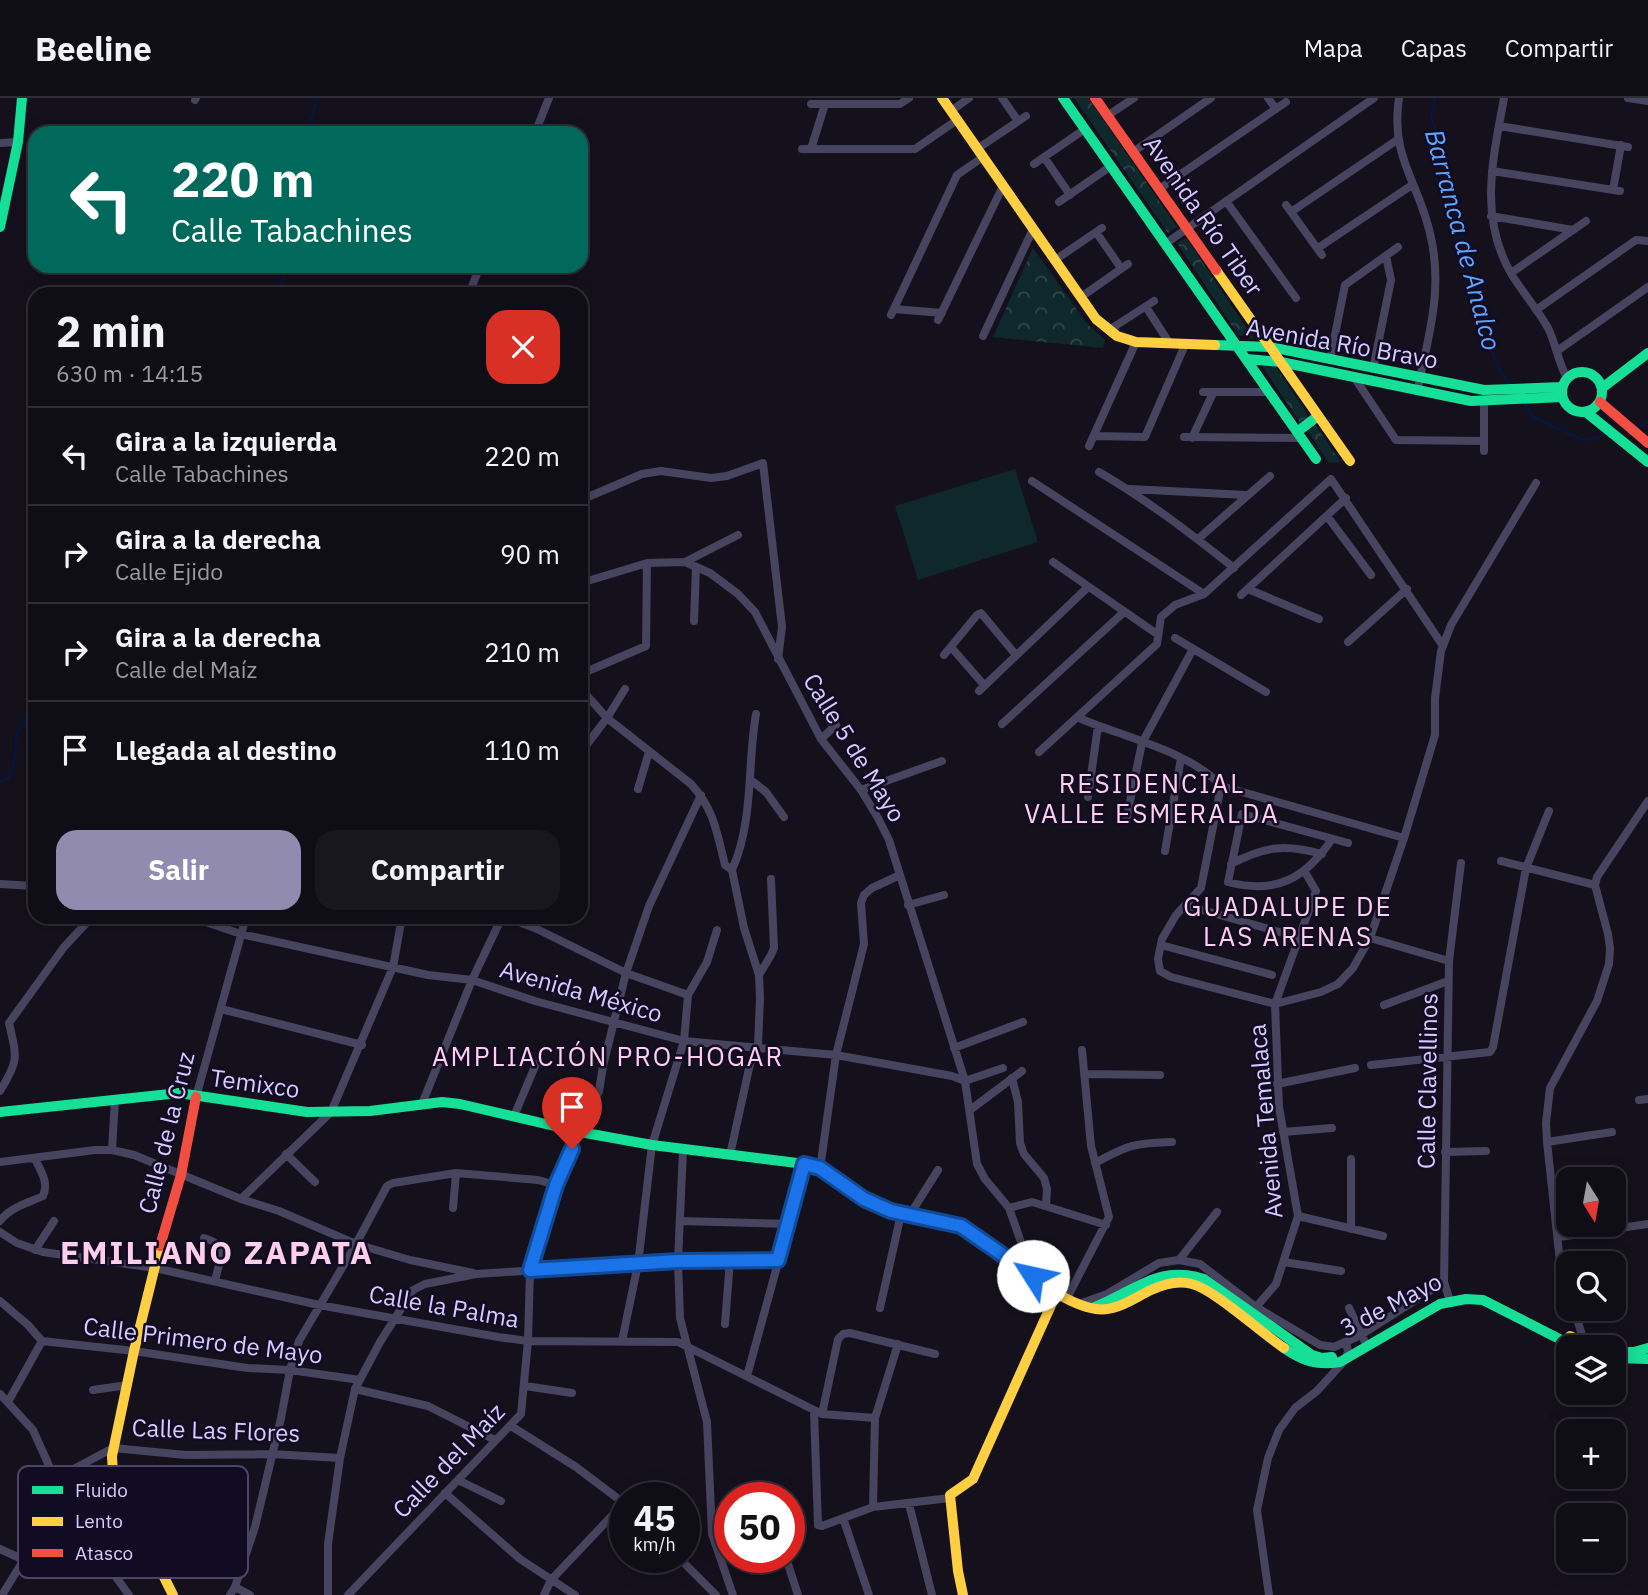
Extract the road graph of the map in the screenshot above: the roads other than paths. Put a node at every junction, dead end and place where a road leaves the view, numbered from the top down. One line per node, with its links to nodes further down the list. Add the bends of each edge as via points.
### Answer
1 (22, 98): 27 (main road)
2 (549, 98): 23 (street)
3 (909, 98): 19 (street, via 900,104)
4 (942, 98): 21 (main road, Avenida Río Bravo)
5 (970, 98): 21 (street)
6 (1002, 98): 32 (street, via 1022,118)
7 (1063, 98): 25 (main road, Avenida Río Tiber)
8 (1095, 98): 22 (main road, Avenida Río Tiber)
9 (1134, 98): 22 (street)
10 (1211, 98): 31 (street)
11 (1268, 98): 20 (street)
12 (1374, 98): 41 (street)
13 (1399, 98): 26 (street)
14 (1504, 98): 24 (street)
15 (1628, 98): 16 (street)
16 (1648, 101)
17 (1286, 102): 20 (street)
18 (811, 104): 19 (street)
19 (825, 104): 30 (street)
20 (1276, 109): 39 (street)
21 (954, 115): 30 (street, via 915,149); 32 (main road, Avenida Río Bravo)
22 (1107, 116): 31 (main road, Avenida Río Tiber)
23 (538, 126)
24 (1499, 126): 36 (street); 36 (street, via 1624,146 1616,190)
25 (1085, 129): 33 (street); 35 (main road, Avenida Río Tiber)
26 (1397, 140): 37 (street); 37 (street, via 1289,208 1320,251)
27 (18, 142): 28 (street); 45 (main road)
28 (0, 143)
29 (802, 149): 30 (street)
30 (811, 149)
31 (1133, 152): 39 (main road, Avenida Río Tiber)
32 (980, 153): 38 (main road, Avenida Río Bravo); 38 (street, via 957,175 893,312 940,317)
33 (1044, 157): 34 (street); 40 (street)
34 (1034, 164)
35 (1111, 166): 40 (street); 50 (main road, Avenida Río Tiber)
36 (1492, 170): 43 (street)
37 (1412, 186): 73 (street, via 1430,231 1437,288)
38 (1003, 187): 46 (main road, Avenida Río Bravo)
39 (1158, 189): 47 (main road, Avenida Río Tiber)
40 (1070, 195): 42 (street)
41 (1226, 201): 47 (street); 57 (street)
42 (1059, 202)
43 (1491, 216): 48 (street); 54 (street)
44 (1586, 221): 48 (street)
45 (0, 227)
46 (1033, 229): 53 (main road, Avenida Río Bravo); 60 (street)
47 (1187, 229): 50 (street); 65 (main road, Avenida Río Tiber)
48 (1573, 230): 54 (street)
49 (1648, 242): 58 (street, via 1636,240)
50 (1165, 244): 64 (main road, Avenida Río Tiber)
51 (1398, 247): 52 (street)
52 (1386, 256): 69 (street, via 1345,285); 71 (street, via 1391,280)
53 (1055, 260): 56 (main road, Avenida Río Bravo); 56 (street, via 1099,230 1125,266)
54 (1511, 273): 58 (street)
55 (1648, 287): 66 (street)
56 (1081, 297): 59 (main road, Avenida Río Bravo)
57 (1296, 298)
58 (1536, 310): 66 (street)
59 (1109, 330): 61 (main road, Avenida Río Bravo); 62 (street, via 1150,304)
60 (983, 336)
61 (1136, 342): 62 (main road, Avenida Río Bravo); 83 (street)
62 (1170, 344): 63 (main road, Avenida Río Bravo)
63 (1185, 345): 64 (main road, Avenida Río Bravo); 83 (street, via 1145,437)
64 (1237, 345): 65 (main road, Avenida Río Bravo); 68 (main road, Avenida Río Tiber)
65 (1270, 347): 69 (main road, Avenida Río Bravo); 70 (main road, Avenida Río Tiber)
66 (1556, 351): 74 (street)
67 (1648, 353): 75 (main road)
68 (1247, 359): 70 (main road, Avenida Río Bravo); 76 (main road, Avenida Río Tiber)
69 (1329, 359): 71 (main road, Avenida Río Bravo)
70 (1281, 362): 72 (main road, Avenida Río Bravo); 81 (main road, Avenida Río Tiber)
71 (1373, 369): 73 (main road, Avenida Río Bravo)
72 (1354, 377): 73 (main road, Avenida Río Bravo); 78 (street, via 1396,440 1483,446)
73 (1419, 384): 77 (main road, Avenida Río Bravo); 78 (main road, Avenida Río Bravo)
74 (1564, 387): 75 (main road, via 1583,372 1598,380); 77 (main road, Avenida Río Bravo); 80 (main road, via 1571,410)
75 (1602, 388): 79 (main road)
76 (1269, 392): 82 (main road, Avenida Río Tiber); 82 (street, via 1208,393 1188,437)
77 (1532, 393): 78 (main road, Avenida Río Bravo)
78 (1484, 402)
79 (1600, 402): 80 (main road); 84 (main road)
80 (1586, 412): 88 (main road)
81 (1318, 416): 82 (main road); 87 (main road, Avenida Río Tiber)
82 (1299, 435): 86 (main road, Avenida Río Tiber)
83 (1094, 436): 85 (street)
84 (1644, 439)
85 (1090, 446)
86 (1316, 459)
87 (1350, 461)
88 (1648, 462)
89 (1099, 471): 93 (street)
90 (1270, 476): 94 (street)
91 (1032, 481): 109 (street)
92 (1536, 483): 116 (street)
93 (1129, 489): 94 (street); 99 (street)
94 (1246, 495): 99 (street)
95 (588, 497): 121 (street, via 642,474 661,471 711,478 763,463 782,627)
96 (1346, 498): 97 (street); 104 (street, via 1331,479); 108 (street)
97 (1326, 516): 105 (street); 111 (street, via 1245,592)
98 (737, 535): 100 (street)
99 (1198, 539): 104 (street)
100 (685, 562): 102 (street, Calle 5 de Mayo); 103 (street, Calle 5 de Mayo)
101 (1053, 562): 107 (street)
102 (648, 563): 106 (street, Calle 5 de Mayo); 122 (street, via 646,646)
103 (696, 566): 112 (street); 121 (street, Calle 5 de Mayo, via 738,594 755,612)
104 (1234, 568): 109 (street)
105 (1371, 575)
106 (588, 581)
107 (1088, 587): 110 (street); 120 (street)
108 (1407, 589): 115 (street); 116 (street)
109 (1205, 594): 113 (street, via 1175,605 1161,617)
110 (1124, 612): 113 (street); 129 (street)
111 (1319, 619)
112 (694, 621)
113 (1157, 634): 128 (street, via 1157,644)
114 (1175, 638): 118 (street)
115 (1348, 642)
116 (1443, 646): 150 (street, via 1435,735)
117 (951, 647): 119 (street); 120 (street, via 981,688); 120 (street, via 981,613)
118 (1193, 649): 124 (street); 134 (street)
119 (944, 655)
120 (1016, 655)
121 (778, 659): 132 (street, Calle 5 de Mayo)
122 (588, 671)
123 (625, 689): 127 (street)
124 (1266, 692)
125 (588, 697): 127 (street)
126 (756, 714): 139 (street, via 750,747)
127 (607, 718): 133 (street); 135 (street)
128 (1079, 718): 131 (street); 136 (street)
129 (1002, 724)
130 (836, 725): 132 (street)
131 (1098, 726): 134 (street); 144 (street)
132 (821, 739): 142 (street, Calle 5 de Mayo)
133 (588, 743)
134 (1142, 743): 137 (street); 148 (street)
135 (649, 752): 141 (street); 143 (street)
136 (1039, 752)
137 (1181, 758): 140 (street); 152 (street)
138 (942, 761): 142 (street)
139 (752, 781): 147 (street); 158 (street)
140 (1221, 786): 150 (street); 167 (street, via 1201,888)
141 (638, 789)
142 (862, 790): 160 (street, Calle 5 de Mayo, via 889,840)
143 (701, 794): 158 (street, via 725,865); 181 (street, Calle del Maíz, via 649,906)
144 (1088, 797)
145 (1648, 801): 164 (street)
146 (1549, 811): 157 (street)
147 (785, 817)
148 (1126, 821)
149 (1332, 838): 151 (street); 153 (street); 156 (street, via 1242,814)
150 (1404, 838): 177 (street)
151 (1348, 843)
152 (1166, 851)
153 (1322, 854): 156 (street, via 1280,847); 159 (street)
154 (1501, 861): 157 (street)
155 (1461, 863): 179 (street, Calle Clavellinos)
156 (1231, 864): 159 (street, via 1228,882 1258,886 1282,883)
157 (1527, 868): 164 (street); 199 (street, via 1493,1047 1484,1054)
158 (732, 870): 182 (street)
159 (1305, 872): 187 (street, via 1317,891)
160 (900, 876): 166 (street, Calle 5 de Mayo); 198 (street, via 872,888 861,903 864,944)
161 (771, 879): 182 (street, via 774,948)
162 (0, 884): 163 (street)
163 (28, 886)
164 (1595, 886): 223 (street, via 1608,934 1609,964 1597,1001 1550,1088)
165 (944, 895): 166 (street)
166 (908, 905): 196 (street, Calle 5 de Mayo)
167 (1185, 905): 175 (street); 178 (street)
168 (85, 924): 192 (street)
169 (212, 924): 176 (street, Avenida México)
170 (244, 924): 176 (street, Calle de la Cruz)
171 (401, 924): 180 (street)
172 (500, 924): 184 (street)
173 (523, 924): 181 (street)
174 (717, 930): 186 (street)
175 (1283, 933)
176 (241, 934): 180 (street, Avenida México); 189 (street, Calle de la Cruz)
177 (1370, 938): 179 (street); 187 (street, via 1338,984)
178 (1161, 945): 183 (street); 187 (street, via 1160,971 1171,977)
179 (1449, 961): 185 (street, Calle Clavellinos)
180 (393, 967): 184 (street, Avenida México); 194 (street)
181 (625, 973): 186 (street); 190 (street, Calle del Maíz)
182 (759, 975): 195 (street)
183 (1272, 975)
184 (472, 980): 190 (street, Avenida México); 213 (street)
185 (1448, 981): 188 (street); 199 (street, Calle Clavellinos)
186 (688, 995): 193 (street)
187 (1275, 1004): 209 (street, Avenida Temalaca)
188 (1384, 1005)
189 (221, 1009): 194 (street); 211 (street, Calle de la Cruz)
190 (614, 1022): 193 (street, Avenida México); 219 (street, Calle del Maíz, via 599,1091)
191 (1023, 1022): 196 (street)
192 (4, 1023): 210 (street, via 16,1056 14,1069)
193 (684, 1041): 195 (street, Avenida México); 224 (street)
194 (362, 1045): 216 (street)
195 (758, 1046): 198 (street, Avenida México); 230 (street)
196 (954, 1048): 208 (street, Calle 5 de Mayo)
197 (1082, 1050): 205 (street)
198 (836, 1055): 208 (street, Avenida México); 236 (street)
199 (1449, 1057): 201 (street); 228 (street, Calle Clavellinos)
200 (536, 1064): 217 (street)
201 (1371, 1065)
202 (1003, 1068): 208 (street)
203 (1355, 1068): 209 (street)
204 (1022, 1071): 207 (street)
205 (1084, 1074): 206 (street); 234 (street)
206 (1160, 1075)
207 (1012, 1078): 214 (street); 243 (street, via 1020,1143 1044,1178)
208 (965, 1081): 214 (street, Calle 5 de Mayo)
209 (1277, 1084): 220 (street, Avenida Temalaca)
210 (0, 1091)
211 (196, 1097): 212 (main road, Temixco, via 178,1093); 216 (main road, Temixco); 239 (main road, Calle de la Cruz)
212 (115, 1099): 215 (main road, Temixco); 225 (street)
213 (422, 1104): 216 (main road, Temixco); 217 (main road, Temixco, via 460,1104)
214 (970, 1111): 245 (street, Calle 5 de Mayo, via 977,1164)
215 (0, 1112)
216 (331, 1112): 229 (street)
217 (514, 1116): 219 (main road, Temixco)
218 (1332, 1128): 220 (street)
219 (580, 1132): 224 (main road, Temixco); 241 (street, Calle del Maíz)
220 (1283, 1132): 250 (street, Avenida Temalaca)
221 (1612, 1132): 223 (street)
222 (1172, 1142): 234 (street, via 1126,1146)
223 (1547, 1143): 247 (street)
224 (652, 1145): 226 (main road, Temixco); 271 (street)
225 (112, 1150): 232 (street); 239 (street)
226 (683, 1150): 230 (main road, Temixco); 253 (street)
227 (1486, 1151): 228 (street)
228 (1445, 1152): 278 (street, Calle Clavellinos)
229 (286, 1154): 240 (street); 242 (street)
230 (730, 1155): 235 (main road, Temixco)
231 (1351, 1158): 258 (street)
232 (35, 1159): 233 (street); 251 (street, via 44,1177 44,1196)
233 (0, 1162)
234 (1095, 1163): 256 (street, via 1109,1217)
235 (804, 1164): 236 (main road, Temixco); 254 (street)
236 (820, 1168): 249 (main road, via 864,1199)
237 (938, 1170): 249 (street)
238 (456, 1173): 241 (street); 244 (street); 263 (street, via 387,1186)
239 (181, 1175): 242 (street); 272 (main road, Calle de la Cruz)
240 (315, 1182)
241 (556, 1185): 273 (street, Calle del Maíz)
242 (240, 1199): 263 (street)
243 (1046, 1206): 245 (street, via 1032,1202); 256 (street)
244 (453, 1208)
245 (1009, 1208): 276 (street, Calle 5 de Mayo)
246 (1217, 1212): 267 (street)
247 (1556, 1214)
248 (1648, 1214): 255 (street)
249 (905, 1215): 276 (main road, via 961,1226); 286 (street)
250 (1298, 1216): 258 (street); 270 (street, Avenida Temalaca)
251 (0, 1221)
252 (54, 1221): 264 (street)
253 (680, 1221): 254 (street); 268 (street)
254 (789, 1224): 266 (street)
255 (1646, 1224): 257 (street)
256 (1106, 1225): 280 (street)
257 (1626, 1227)
258 (1351, 1229): 260 (street)
259 (0, 1232): 264 (street, Calle la Palma)
260 (1383, 1236)
261 (1559, 1237): 265 (street)
262 (204, 1238): 277 (street, via 216,1241 221,1252)
263 (356, 1244): 275 (street); 283 (street)
264 (34, 1250): 272 (street, Calle la Palma)
265 (1560, 1251)
266 (778, 1260): 269 (street); 305 (street)
267 (1179, 1260): 284 (street, via 1159,1263); 285 (street, via 1200,1264)
268 (678, 1261): 269 (street); 271 (street); 296 (street, via 680,1318)
269 (730, 1261): 289 (street)
270 (1284, 1262): 274 (street); 285 (street, Avenida Temalaca, via 1276,1284)
271 (638, 1264): 273 (street); 293 (street)
272 (155, 1268): 277 (street, Calle la Palma); 298 (main road, Calle de la Cruz)
273 (530, 1270): 275 (street); 292 (street, Calle del Maíz)
274 (1341, 1271)
275 (476, 1274): 288 (street, via 413,1290)
276 (1033, 1276): 279 (main road)
277 (215, 1281): 283 (street, Calle la Palma)
278 (1444, 1282): 281 (street, Calle Clavellinos); 291 (street)
279 (1057, 1292): 280 (main road); 327 (main road, via 973,1479 955,1489)
280 (1067, 1298): 284 (main road)
281 (1449, 1298): 290 (main road, 3 de Mayo, via 1478,1294 1495,1299); 291 (main road, 3 de Mayo); 299 (main road)
282 (0, 1301): 294 (street)
283 (319, 1305): 288 (street, Calle la Palma); 304 (street)
284 (1084, 1306): 299 (main road, 3 de Mayo, via 1109,1302 1155,1276 1192,1273 1312,1355 1322,1358); 299 (main road, via 1110,1310 1160,1286 1191,1283 1308,1363 1324,1365)
285 (1256, 1307): 299 (street, via 1320,1345)
286 (880, 1308)
287 (1349, 1308): 291 (street)
288 (396, 1318): 292 (street, Calle la Palma); 306 (street)
289 (725, 1324)
290 (1562, 1335)
291 (1363, 1338): 299 (main road, 3 de Mayo)
292 (528, 1340): 293 (street, Calle la Palma); 308 (street, Calle del Maíz)
293 (622, 1340): 296 (street, Calle la Palma)
294 (42, 1341): 298 (street, Calle Primero de Mayo); 313 (street)
295 (898, 1344): 301 (street); 314 (street, via 843,1334); 315 (street)
296 (687, 1345): 305 (street, Calle la Palma); 333 (street, via 707,1422)
297 (1648, 1348): 300 (main road)
298 (134, 1351): 304 (street, Calle Primero de Mayo); 307 (main road, Calle de la Cruz)
299 (1347, 1351): 360 (street, via 1323,1385 1295,1408 1279,1430 1262,1482 1257,1510)
300 (1626, 1352)
301 (935, 1354)
302 (1626, 1359): 303 (main road)
303 (1648, 1359)
304 (290, 1370): 306 (street, Calle Primero de Mayo); 319 (street)
305 (747, 1376): 314 (street, Calle la Palma)
306 (360, 1380): 309 (street)
307 (128, 1385): 310 (street); 318 (main road, Calle de la Cruz)
308 (524, 1386): 311 (street); 316 (street, Calle del Maíz, via 523,1410)
309 (355, 1389): 317 (street, via 428,1406); 320 (street)
310 (93, 1390)
311 (572, 1393)
312 (0, 1395): 313 (street)
313 (8, 1402): 321 (street, via 33,1430)
314 (818, 1412): 315 (street, Calle la Palma); 331 (street, via 818,1525)
315 (875, 1418): 330 (street)
316 (511, 1426): 317 (street, Calle del Maíz); 325 (street)
317 (495, 1440): 324 (street, Calle del Maíz)
318 (113, 1448): 319 (street, Calle Las Flores, via 186,1455); 322 (street, Calle Las Flores); 323 (main road, Calle de la Cruz)
319 (272, 1454): 320 (street, Calle Las Flores); 334 (street)
320 (340, 1458): 350 (street, via 328,1544)
321 (49, 1466)
322 (79, 1466)
323 (113, 1466)
324 (458, 1480): 326 (street, Calle del Maíz); 328 (street)
325 (609, 1492)
326 (445, 1493): 343 (street); 351 (street, Calle del Maíz)
327 (950, 1498): 329 (street); 359 (main road)
328 (501, 1501)
329 (909, 1504): 330 (street); 358 (street)
330 (873, 1507): 331 (street)
331 (843, 1518): 357 (street)
332 (609, 1520): 343 (street)
333 (712, 1534): 355 (street)
334 (248, 1548)
335 (0, 1549): 336 (street)
336 (18, 1557)
337 (18, 1570): 345 (street)
338 (694, 1573): 354 (street)
339 (791, 1573): 356 (street)
340 (117, 1578): 346 (street)
341 (164, 1578): 347 (main road, Calle de la Cruz)
342 (238, 1578): 344 (street)
343 (551, 1580): 352 (street); 353 (street)
344 (235, 1587): 348 (street); 349 (street)
345 (2, 1595)
346 (130, 1595)
347 (173, 1595)
348 (230, 1595)
349 (250, 1595)
350 (328, 1595)
351 (348, 1595)
352 (544, 1595)
353 (575, 1595)
354 (716, 1595)
355 (733, 1595)
356 (798, 1595)
357 (869, 1595)
358 (932, 1595)
359 (963, 1595)
360 (1269, 1595)

